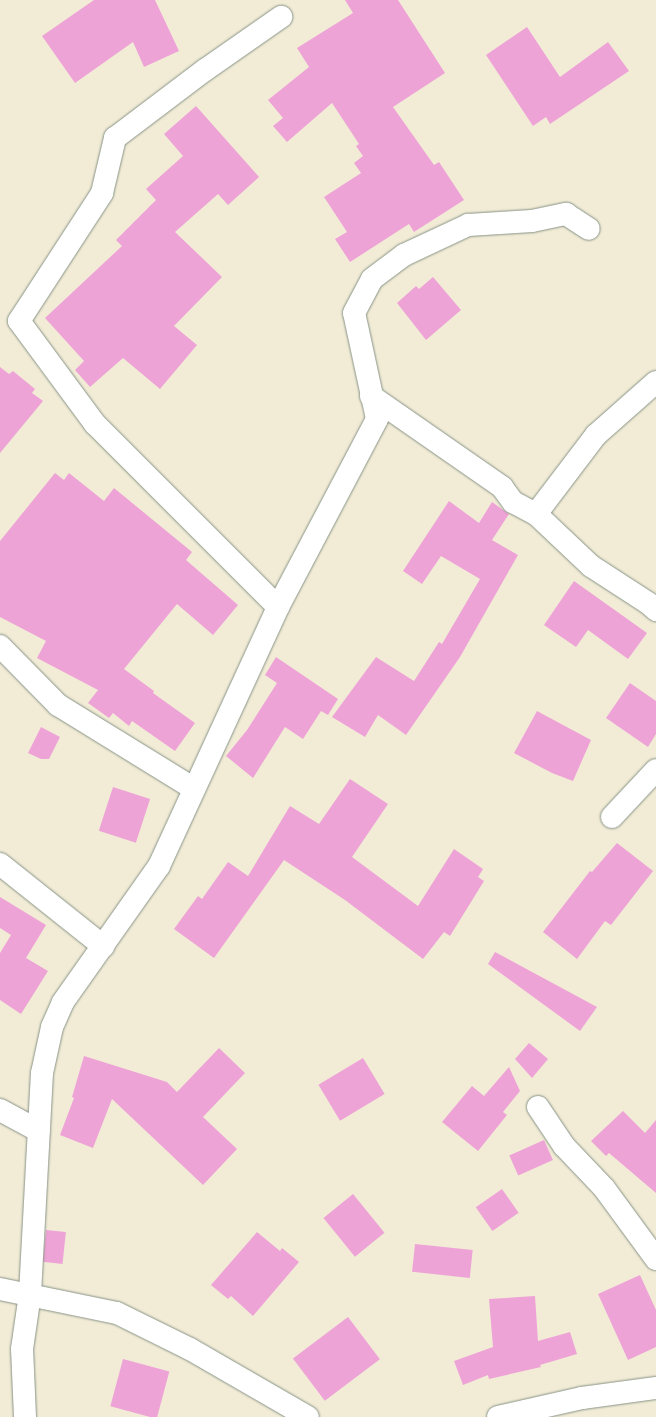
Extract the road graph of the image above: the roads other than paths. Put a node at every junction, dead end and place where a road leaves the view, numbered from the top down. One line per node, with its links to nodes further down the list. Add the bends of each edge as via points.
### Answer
1 (281, 17): 6 (street, via 115,138 102,193 20,321 96,424)
2 (589, 229): 4 (street, via 566,214 532,221 468,225 404,255 372,279 354,313)
3 (656, 382): 5 (street, via 596,435)
4 (372, 396): 5 (street, via 502,487 513,502); 6 (street, via 377,419)
5 (536, 514): 7 (street, via 591,566)
6 (278, 607): 10 (street, via 225,726)
7 (656, 610)
8 (0, 646): 10 (street, via 58,705)
9 (656, 770): 11 (street)
10 (193, 788): 13 (street, via 159,866)
11 (612, 817)
12 (0, 864): 13 (street)
13 (103, 946): 16 (street, via 63,1002 52,1027 42,1073)
14 (538, 1108): 17 (street, via 564,1146 604,1188)
15 (0, 1110): 16 (street)
16 (39, 1132): 19 (street)
17 (656, 1259)
18 (0, 1288): 19 (street)
19 (30, 1294): 21 (street, via 22,1349); 22 (street, via 117,1312 190,1349)
20 (656, 1388): 23 (street, via 582,1398)
21 (25, 1417)
22 (308, 1417)
23 (498, 1417)

